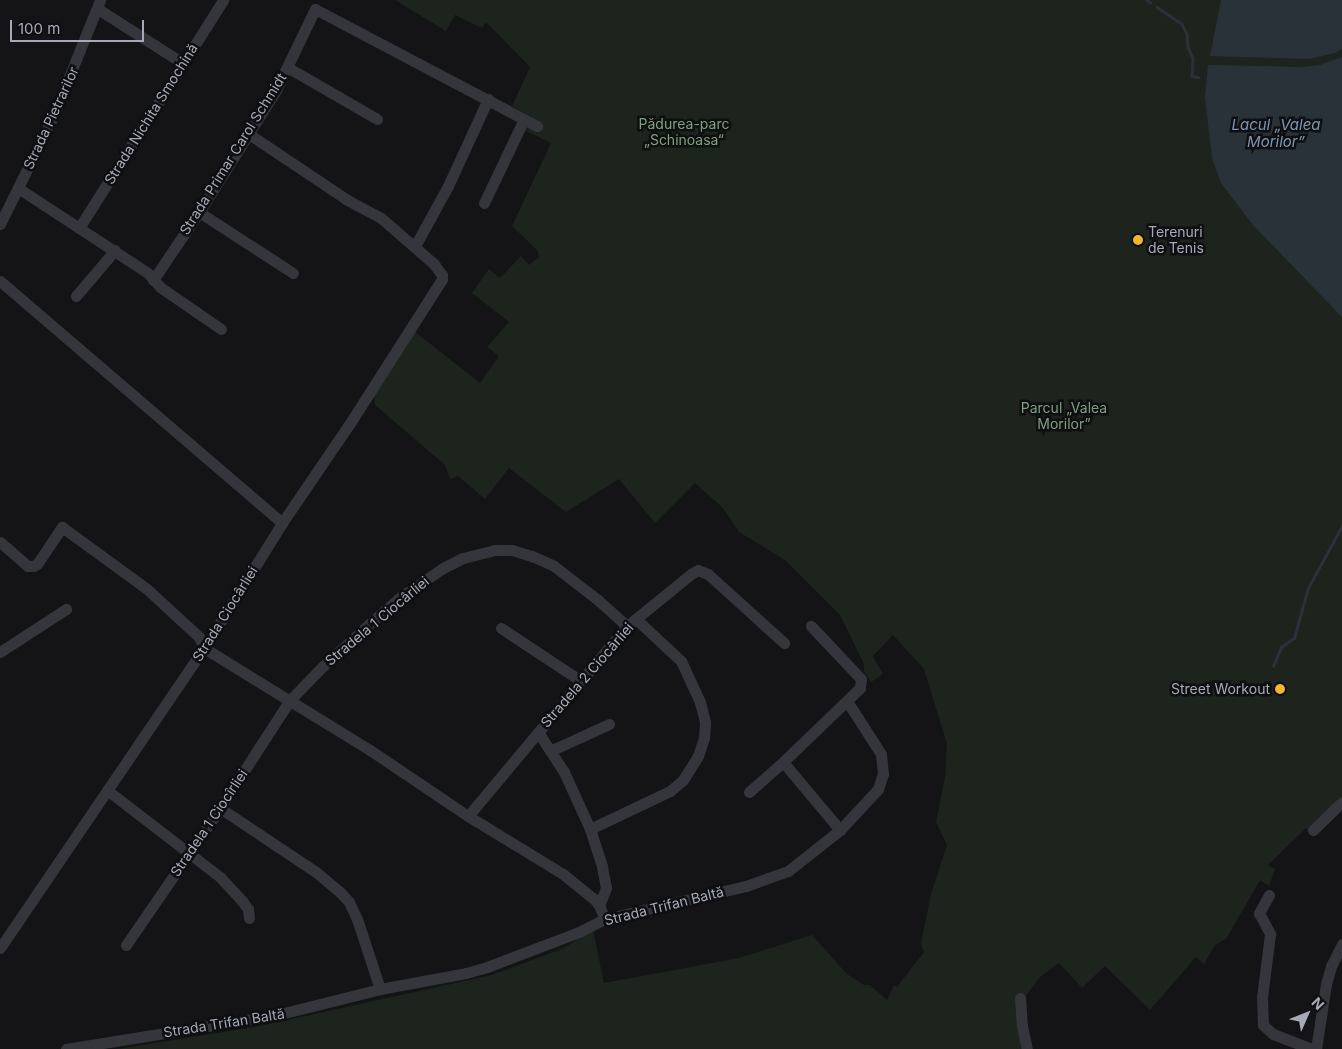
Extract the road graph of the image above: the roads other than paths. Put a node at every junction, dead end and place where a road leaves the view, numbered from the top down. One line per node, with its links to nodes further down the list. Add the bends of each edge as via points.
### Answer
1 (223, 0): 3 (street, Strada Nichita Smochină)
2 (99, 5): 3 (street, Strada Pietrarilor); 10 (street, Strada Pietrarilor, via 56,111)
3 (184, 64): 14 (street, Strada Nichita Smochină)
4 (287, 68): 5 (street, Strada Primar Carol Schmidt, via 315,9); 6 (street); 9 (street, Strada Primar Carol Schmidt)
5 (488, 99): 7 (street, Strada Primar Carol Schmidt); 15 (street, via 448,186)
6 (377, 118)
7 (524, 119): 8 (street, Strada Primar Carol Schmidt); 11 (street)
8 (537, 126)
9 (249, 134): 12 (street, Strada Primar Carol Schmidt); 15 (street, via 346,199 381,218)
10 (18, 188): 13 (street, Strada Pietrarilor); 14 (street)
11 (484, 203)
12 (199, 212): 17 (street); 18 (street, Strada Primar Carol Schmidt)
13 (0, 224)
14 (79, 228): 16 (street)
15 (414, 246): 22 (street, Strada Ciocârliei, via 442,275 439,286)
16 (115, 250): 18 (street); 20 (street)
17 (294, 273)
18 (153, 280): 21 (street)
19 (0, 281): 22 (street)
20 (76, 296)
21 (221, 329)
22 (282, 523): 29 (street, Strada Ciocârliei)
23 (0, 542): 29 (street, via 28,566 33,566 62,527 147,589 198,637)
24 (66, 608): 30 (street)
25 (631, 623): 28 (street, Stradela 2 Ciocârliei, via 698,570 720,584); 31 (street, Stradela 2 Ciocârliei); 32 (street, Stradela 1 Ciocârliei, via 554,566 512,550 494,550 462,558 402,596); 43 (street, Stradela 2 Ciocârliei, via 681,661 700,702 705,722 704,738 698,756 683,780 670,791)
26 (811, 626): 33 (street, via 861,678 860,688)
27 (501, 628): 31 (street)
28 (784, 643)
29 (204, 648): 32 (street); 38 (street, Strada Ciocârliei)
30 (0, 652)
31 (581, 681): 35 (street, Stradela 2 Ciocârliei)
32 (290, 700): 41 (street, Stradela 1 Ciocîrliei); 42 (street)
33 (847, 701): 37 (street); 44 (street, Strada Trifan Baltă, via 881,754 883,774 878,789)
34 (609, 724): 36 (street)
35 (538, 732): 36 (street, Stradela 2 Ciocârliei); 42 (street, Stradela 2 Ciocârliei)
36 (550, 751): 43 (street, Stradela 2 Ciocârliei, via 564,772)
37 (783, 762): 39 (street); 44 (street)
38 (107, 790): 46 (street); 53 (street, Strada Ciocârliei)
39 (749, 792)
40 (1342, 802): 45 (street)
41 (220, 808): 46 (street, Stradela 1 Ciocîrliei); 54 (street, via 316,872 349,902)
42 (468, 816): 48 (street, via 563,874)
43 (590, 828): 48 (street, Stradela 2 Ciocârliei, via 606,888)
44 (840, 830): 50 (street, Strada Trifan Baltă, via 788,871 746,886)
45 (1313, 830)
46 (190, 852): 49 (street, via 232,889 248,909); 52 (street, Stradela 1 Ciocîrliei)
47 (1269, 895): 58 (street, via 1259,914 1270,934 1262,997 1263,1025 1273,1034)
48 (599, 905): 50 (street)
49 (249, 918)
50 (604, 919): 54 (street, Strada Trifan Baltă, via 572,935 486,967)
51 (1342, 944): 58 (street, via 1326,984)
52 (126, 945)
53 (0, 948)
54 (380, 989): 56 (street, Strada Trifan Baltă, via 276,1015)
55 (1020, 998): 57 (street)
56 (66, 1049)
57 (1027, 1049)
58 (1314, 1049)

